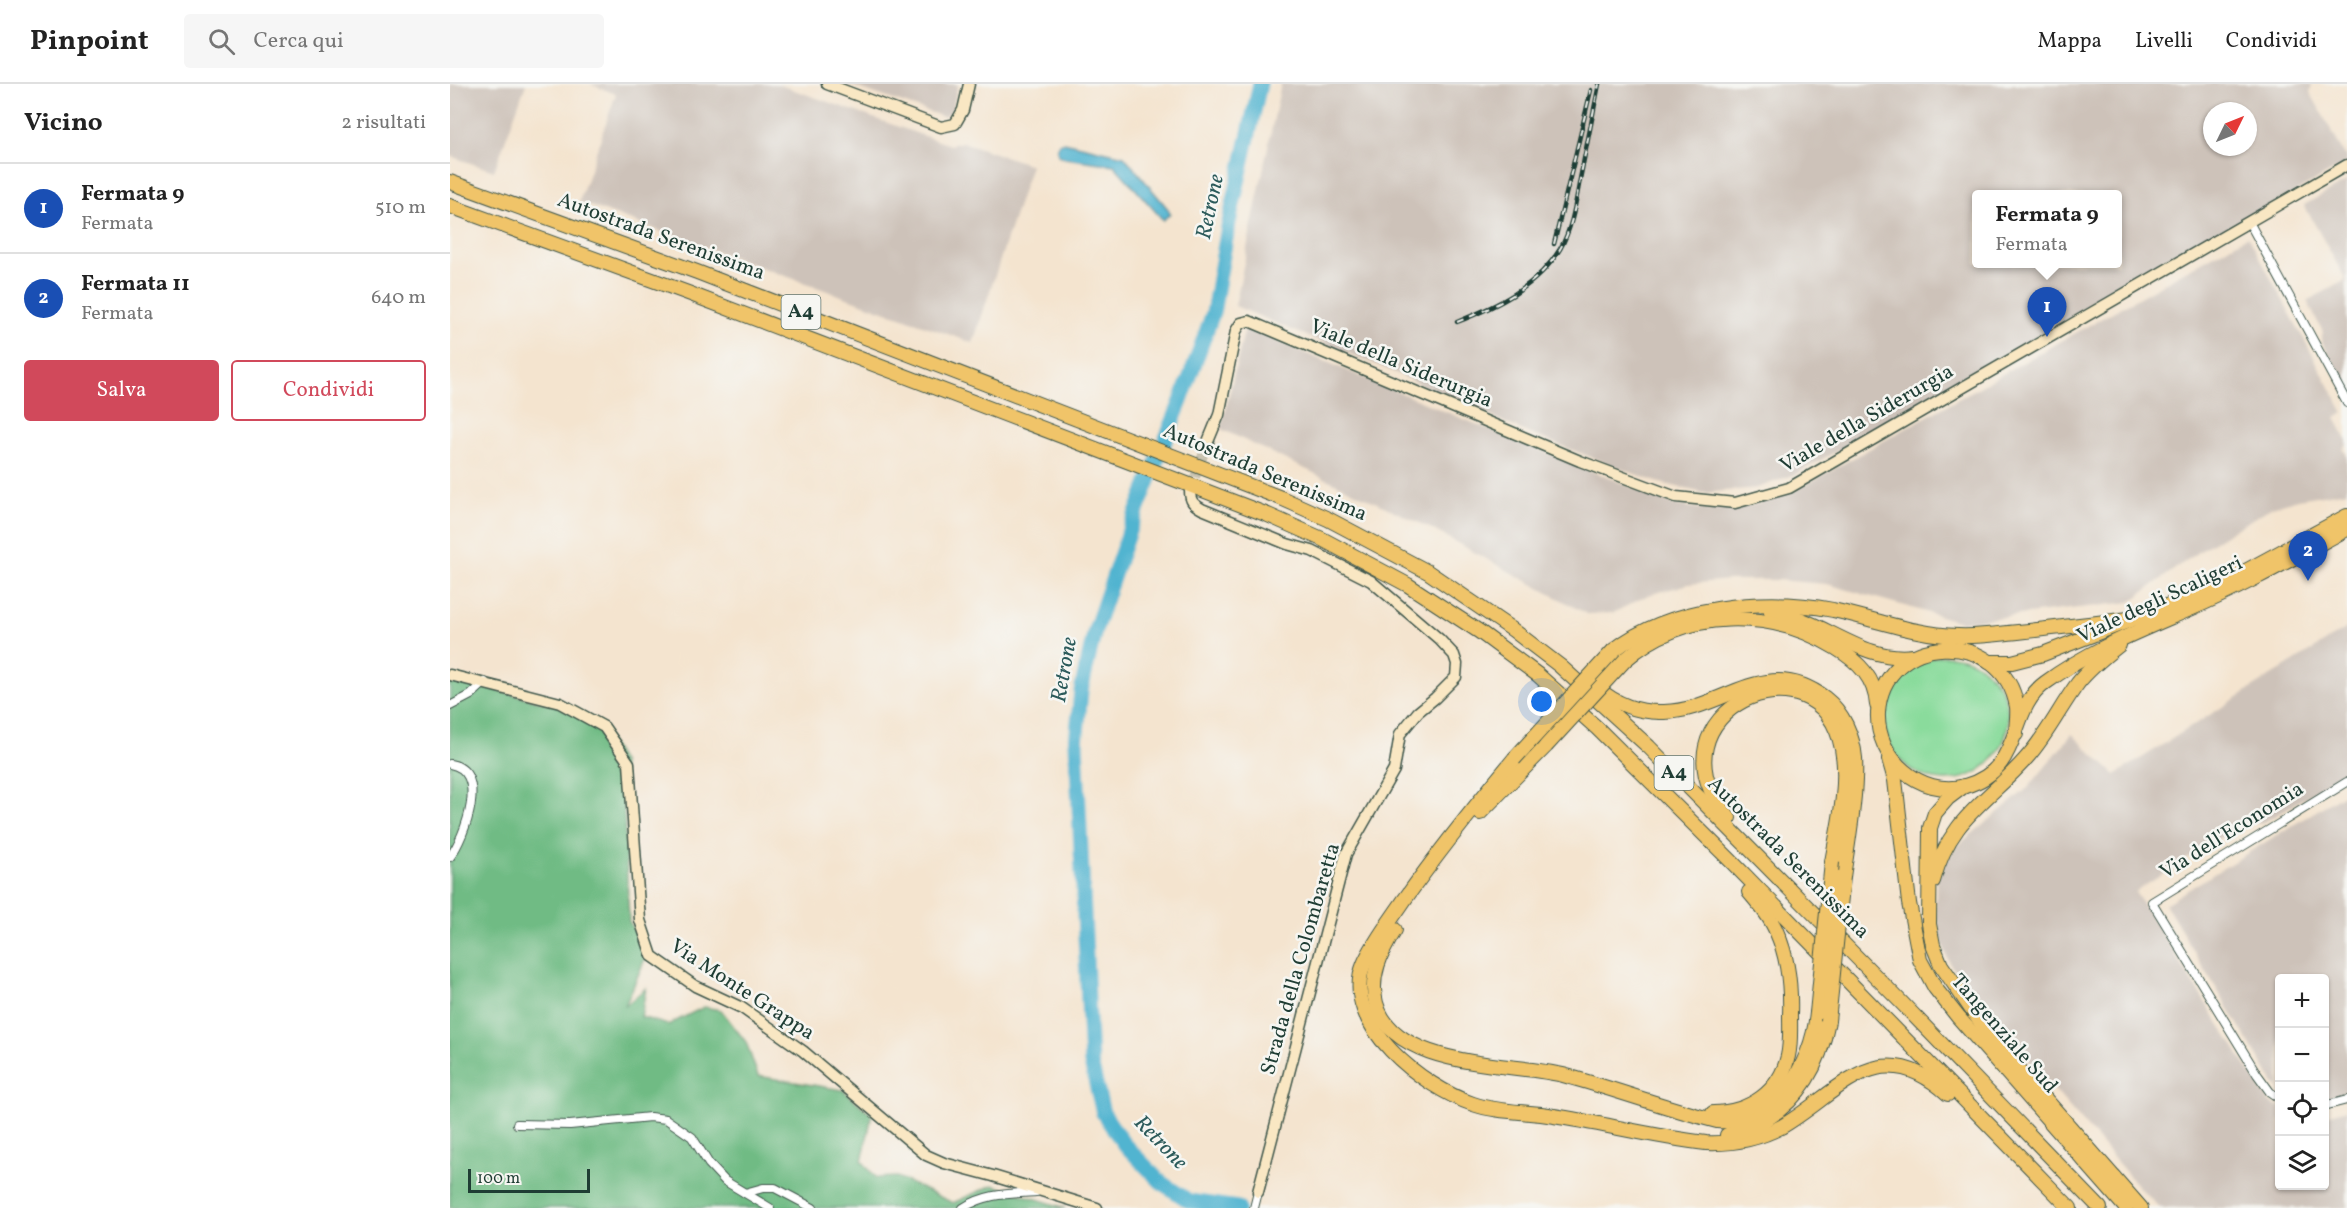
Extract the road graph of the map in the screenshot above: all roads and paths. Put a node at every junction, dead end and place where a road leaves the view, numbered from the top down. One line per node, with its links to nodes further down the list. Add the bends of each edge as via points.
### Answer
1 (827, 84): 2 (street, via 941,127 955,124 960,117)
2 (969, 84)
3 (2347, 165): 6 (street, Viale della Siderurgia)
4 (450, 182): 14 (highway, Autostrada Serenissima / A4, via 697,272 1179,458 1319,515)
5 (450, 206): 25 (highway, Autostrada Serenissima / A4, via 1292,525 1443,606 1538,675)
6 (2249, 222): 7 (street); 8 (street, Viale della Siderurgia, via 1789,488 1735,503 1665,493 1249,321 1241,323 1236,331 1219,415)
7 (2347, 403)
8 (1207, 444)
9 (1190, 491): 42 (street, Strada della Colombaretta, via 1194,504 1202,509 1312,551 1371,581 1439,639 1457,664 1456,677 1418,712 1400,735 1394,770 1346,854)
10 (2347, 510): 13 (highway)
11 (2347, 516): 13 (highway, Viale degli Scaligeri)
12 (2347, 531): 16 (highway, Viale degli Scaligeri, via 2189,610)
13 (2285, 549): 16 (highway, Viale degli Scaligeri)
14 (1428, 572): 32 (highway, Autostrada Serenissima / A4, via 1541,651 1619,719); 33 (highway, bridge, via 1452,582 1502,614 1608,697 1634,708 1681,710 1745,686 1771,681 1794,683 1820,694 1835,707 1854,748 1854,777)
15 (1732, 608): 16 (highway, via 1817,608 1960,636); 17 (highway, via 1670,619 1636,635); 18 (highway, via 1802,619 1882,656)
16 (2139, 623): 19 (highway, Viale degli Scaligeri, via 2043,654 2012,662); 24 (highway, Viale degli Scaligeri, via 2037,689 2027,703); 31 (highway, via 2079,681 2028,756 1964,818 1937,865)
17 (1620, 655): 23 (highway, via 1696,624 1740,619 1778,624 1826,642 1860,664 1875,690); 37 (highway, bridge, via 1546,746 1478,815 1392,934 1377,965 1374,986 1377,1008 1386,1024 1418,1047 1437,1054 1561,1075); 39 (highway, bridge, via 1514,759 1439,851 1387,925 1364,965 1360,986 1365,1015 1378,1037 1444,1092 1474,1105 1553,1115)
18 (1914, 656): 19 (highway, Viale degli Scaligeri, via 1954,648); 23 (highway, Viale degli Scaligeri, via 1889,679)
19 (1989, 662): 24 (highway, Viale degli Scaligeri, via 2014,696)
20 (450, 675): 21 (street, Via Monte Grappa)
21 (485, 682): 22 (street); 41 (street, Via Monte Grappa, via 560,703 604,727 629,763 640,920 652,956 695,986 742,1008 803,1051 926,1155)
22 (450, 706)
23 (1878, 712): 26 (highway, Viale degli Scaligeri)
24 (2016, 734): 29 (highway, Viale degli Scaligeri, via 2007,755 1995,769)
25 (1609, 740): 37 (highway, via 1761,907 1777,933 1788,967 1789,1049 1785,1067 1773,1087 1756,1102 1729,1112 1702,1113); 49 (highway, Autostrada Serenissima / A4)
26 (1888, 754): 29 (highway, Viale degli Scaligeri, via 1917,781 1939,787); 40 (highway, Tangenziale Sud, via 1920,960 1935,988 1958,1017)
27 (450, 764): 30 (street, via 466,773 472,786 466,826)
28 (2347, 782): 34 (street, Via dell'Economia, via 2152,902 2257,1074)
29 (1966, 785): 31 (highway, Tangenziale Sud, via 1935,813 1930,828)
30 (450, 857)
31 (1928, 901): 40 (highway, Tangenziale Sud, via 1933,945 1954,987)
32 (1900, 1001): 33 (highway, bridge, via 1817,908 1734,824 1710,791 1704,762 1710,736 1721,718 1748,698 1774,690 1794,694 1822,709 1840,738 1844,763 1832,862); 50 (highway, Autostrada Serenissima / A4)
33 (1822, 1017): 37 (highway, via 1804,1063 1785,1092 1753,1115 1728,1122); 39 (highway, via 1823,1044 1811,1072 1776,1114 1740,1132)
34 (2275, 1095)
35 (2347, 1100): 36 (street)
36 (2329, 1105)
37 (1670, 1107)
38 (517, 1124): 43 (street, via 666,1119 692,1137 709,1164)
39 (1687, 1141): 49 (highway, via 1723,1144 1757,1137 1792,1120 1858,1073 1883,1067 1905,1069 1941,1088)
40 (2079, 1144): 51 (highway, Tangenziale Sud); 52 (highway, Tangenziale Sud)
41 (1043, 1191): 46 (street, via 992,1195); 47 (street, Via Monte Grappa)
42 (1258, 1192): 48 (street)
43 (745, 1194): 44 (street); 45 (street, via 775,1188)
44 (770, 1208)
45 (813, 1208)
46 (963, 1208)
47 (1097, 1208)
48 (1254, 1208)
49 (2069, 1208)
50 (2100, 1208)
51 (2126, 1208)
52 (2141, 1208)

